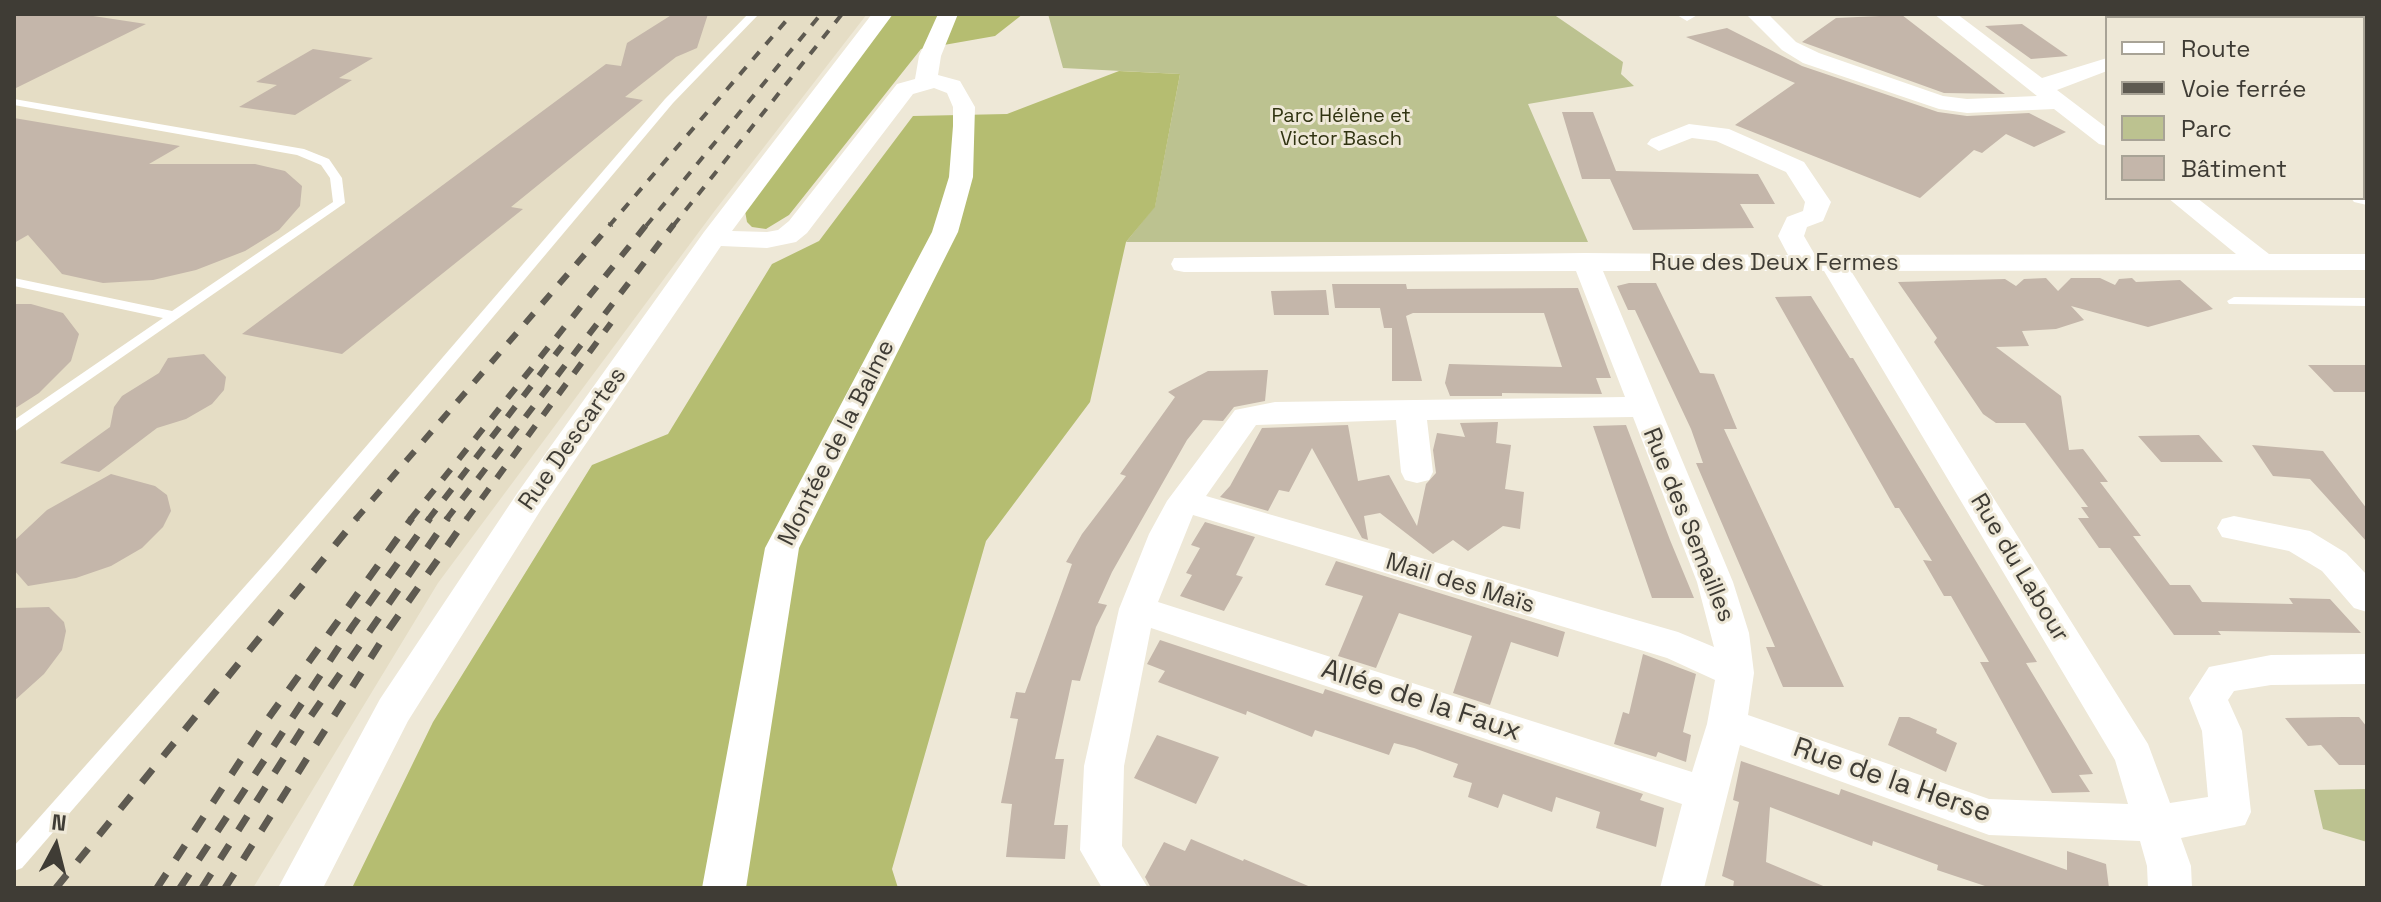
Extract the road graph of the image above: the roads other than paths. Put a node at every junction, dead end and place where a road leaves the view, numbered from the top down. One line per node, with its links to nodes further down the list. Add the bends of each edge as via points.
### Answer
1 (754, 14): 37 (lane, via 669,101)
2 (883, 14): 14 (street, Rue Descartes)
3 (948, 14): 7 (street)
4 (1756, 14): 10 (street, via 1789,46 1811,58 1939,102)
5 (1944, 14): 8 (street)
6 (2105, 65): 8 (street)
7 (926, 81): 14 (street, via 897,98 787,236); 39 (street, Montée de la Balme, via 952,86 964,107 961,177 945,232 782,548)
8 (2039, 85): 10 (street)
9 (14, 102): 23 (lane, via 300,152 325,162 336,178 339,203)
10 (2061, 102): 11 (street)
11 (2105, 137)
12 (1659, 144): 18 (street, Rue du Labour, via 1689,131 1721,134 1795,167 1818,202 1814,216 1796,222 1791,236)
13 (2184, 200): 16 (street)
14 (713, 238): 38 (street, Rue Descartes, via 530,500 394,710)
15 (1585, 261): 17 (street, Rue des Deux Fermes); 18 (street, Rue des Deux Fermes); 24 (street, Rue des Semailles)
16 (2262, 262): 18 (street, Rue des Deux Fermes); 19 (street, Rue des Deux Fermes)
17 (1184, 264)
18 (1820, 264): 36 (street, Rue du Labour, via 2134,756)
19 (2362, 266)
20 (14, 282): 23 (lane)
21 (2234, 301): 22 (lane)
22 (2367, 302)
23 (175, 316): 26 (lane)
24 (1641, 407): 25 (street); 33 (street, Rue des Semailles, via 1715,582 1731,633)
25 (1410, 409): 27 (street); 28 (street, via 1246,417)
26 (14, 427)
27 (1417, 472)
28 (1184, 501): 31 (street); 33 (street, Mail des Maïs, via 1678,647)
29 (2234, 528): 30 (street, via 2298,540 2334,562)
30 (2367, 598)
31 (1137, 609): 35 (street, Allée de la Faux); 40 (street, via 1104,766 1101,850)
32 (2367, 669): 36 (street, Rue de la Herse, via 2271,670 2222,678 2208,698 2222,731 2230,812)
33 (1735, 673): 34 (street, Rue des Semailles)
34 (1727, 724): 35 (street, Rue des Semailles); 36 (street, Rue de la Herse, via 1989,817)
35 (1705, 794): 41 (street, Rue des Semailles)
36 (2156, 823): 42 (street, Rue du Labour)
37 (14, 861)
38 (300, 888)
39 (724, 888)
40 (1126, 888)
41 (1682, 888)
42 (2170, 888)

